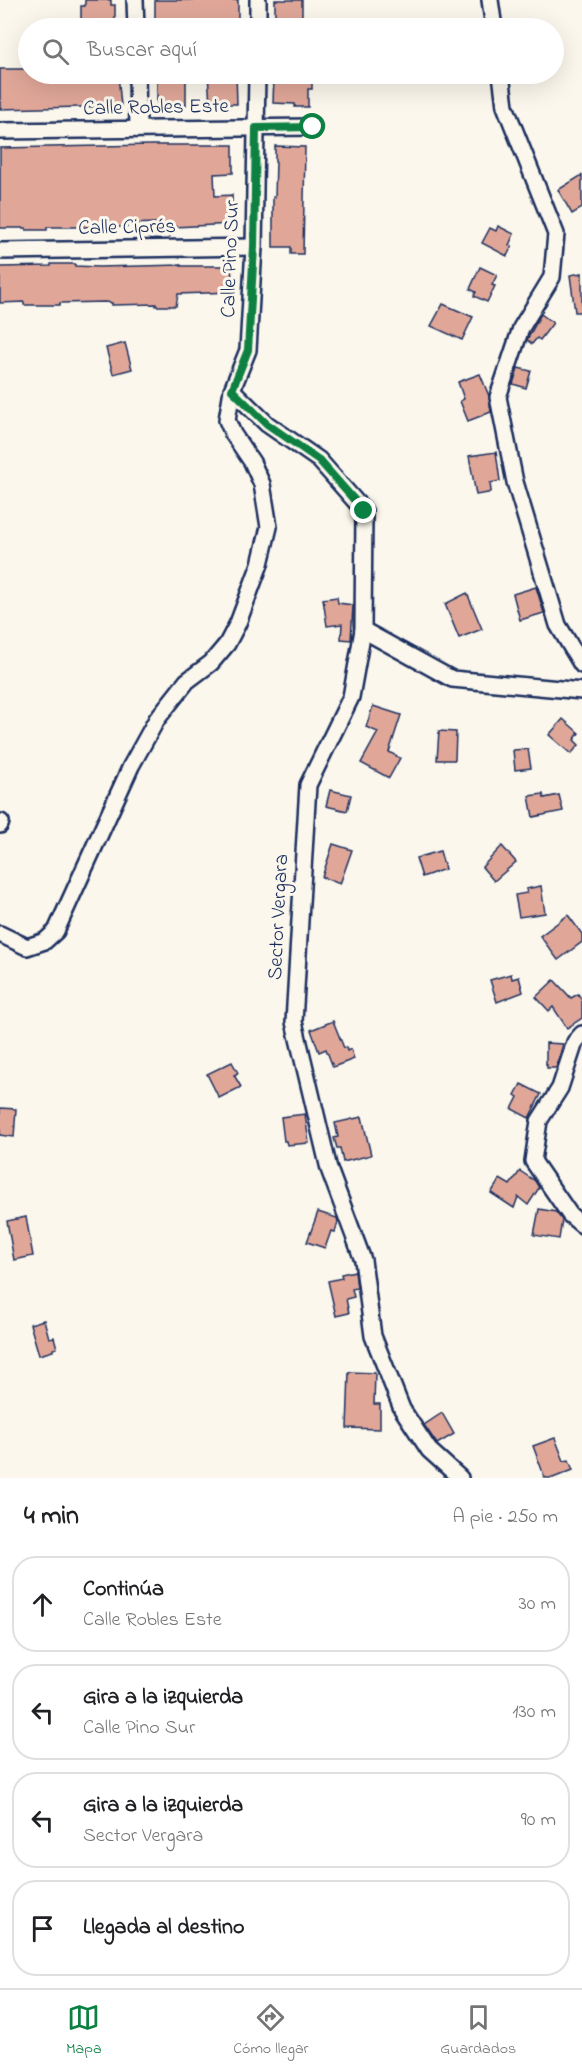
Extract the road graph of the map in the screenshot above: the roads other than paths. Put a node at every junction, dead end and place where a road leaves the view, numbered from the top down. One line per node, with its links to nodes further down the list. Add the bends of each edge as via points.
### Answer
1 (135, 0): 4 (street)
2 (258, 0): 5 (street)
3 (490, 0): 6 (street)
4 (136, 18)
5 (258, 18)
6 (493, 18)
7 (137, 84): 12 (street)
8 (257, 84): 11 (street, Calle Pino Sur)
9 (502, 84): 18 (street, via 505,106 556,234 552,277 521,328 498,397 515,482 558,625)
10 (313, 127): 11 (street, Calle Robles Este)
11 (256, 128): 12 (street, Calle Robles Este); 14 (street, Calle Pino Sur)
12 (138, 129): 13 (street, Calle Robles Este)
13 (0, 131)
14 (254, 247): 15 (street, Calle Ciprés); 16 (street, Calle Pino Sur, via 248,350)
15 (0, 251)
16 (232, 390): 17 (street, Sector Vergara, via 267,424 319,460 364,511); 20 (street, Calle Pino Sur, via 227,420 262,483 269,526 238,623 211,663 186,681 157,719 131,766 56,931 45,941 27,947)
17 (363, 630): 19 (street, via 452,679); 23 (street, Sector Vergara, via 351,697 308,785 294,1022 329,1169 363,1260 374,1336 402,1409 429,1450)
18 (582, 664)
19 (582, 691)
20 (0, 934)
21 (582, 1034): 22 (street, via 575,1042 560,1088 539,1121 533,1161 570,1215)
22 (582, 1225)
23 (460, 1478)

